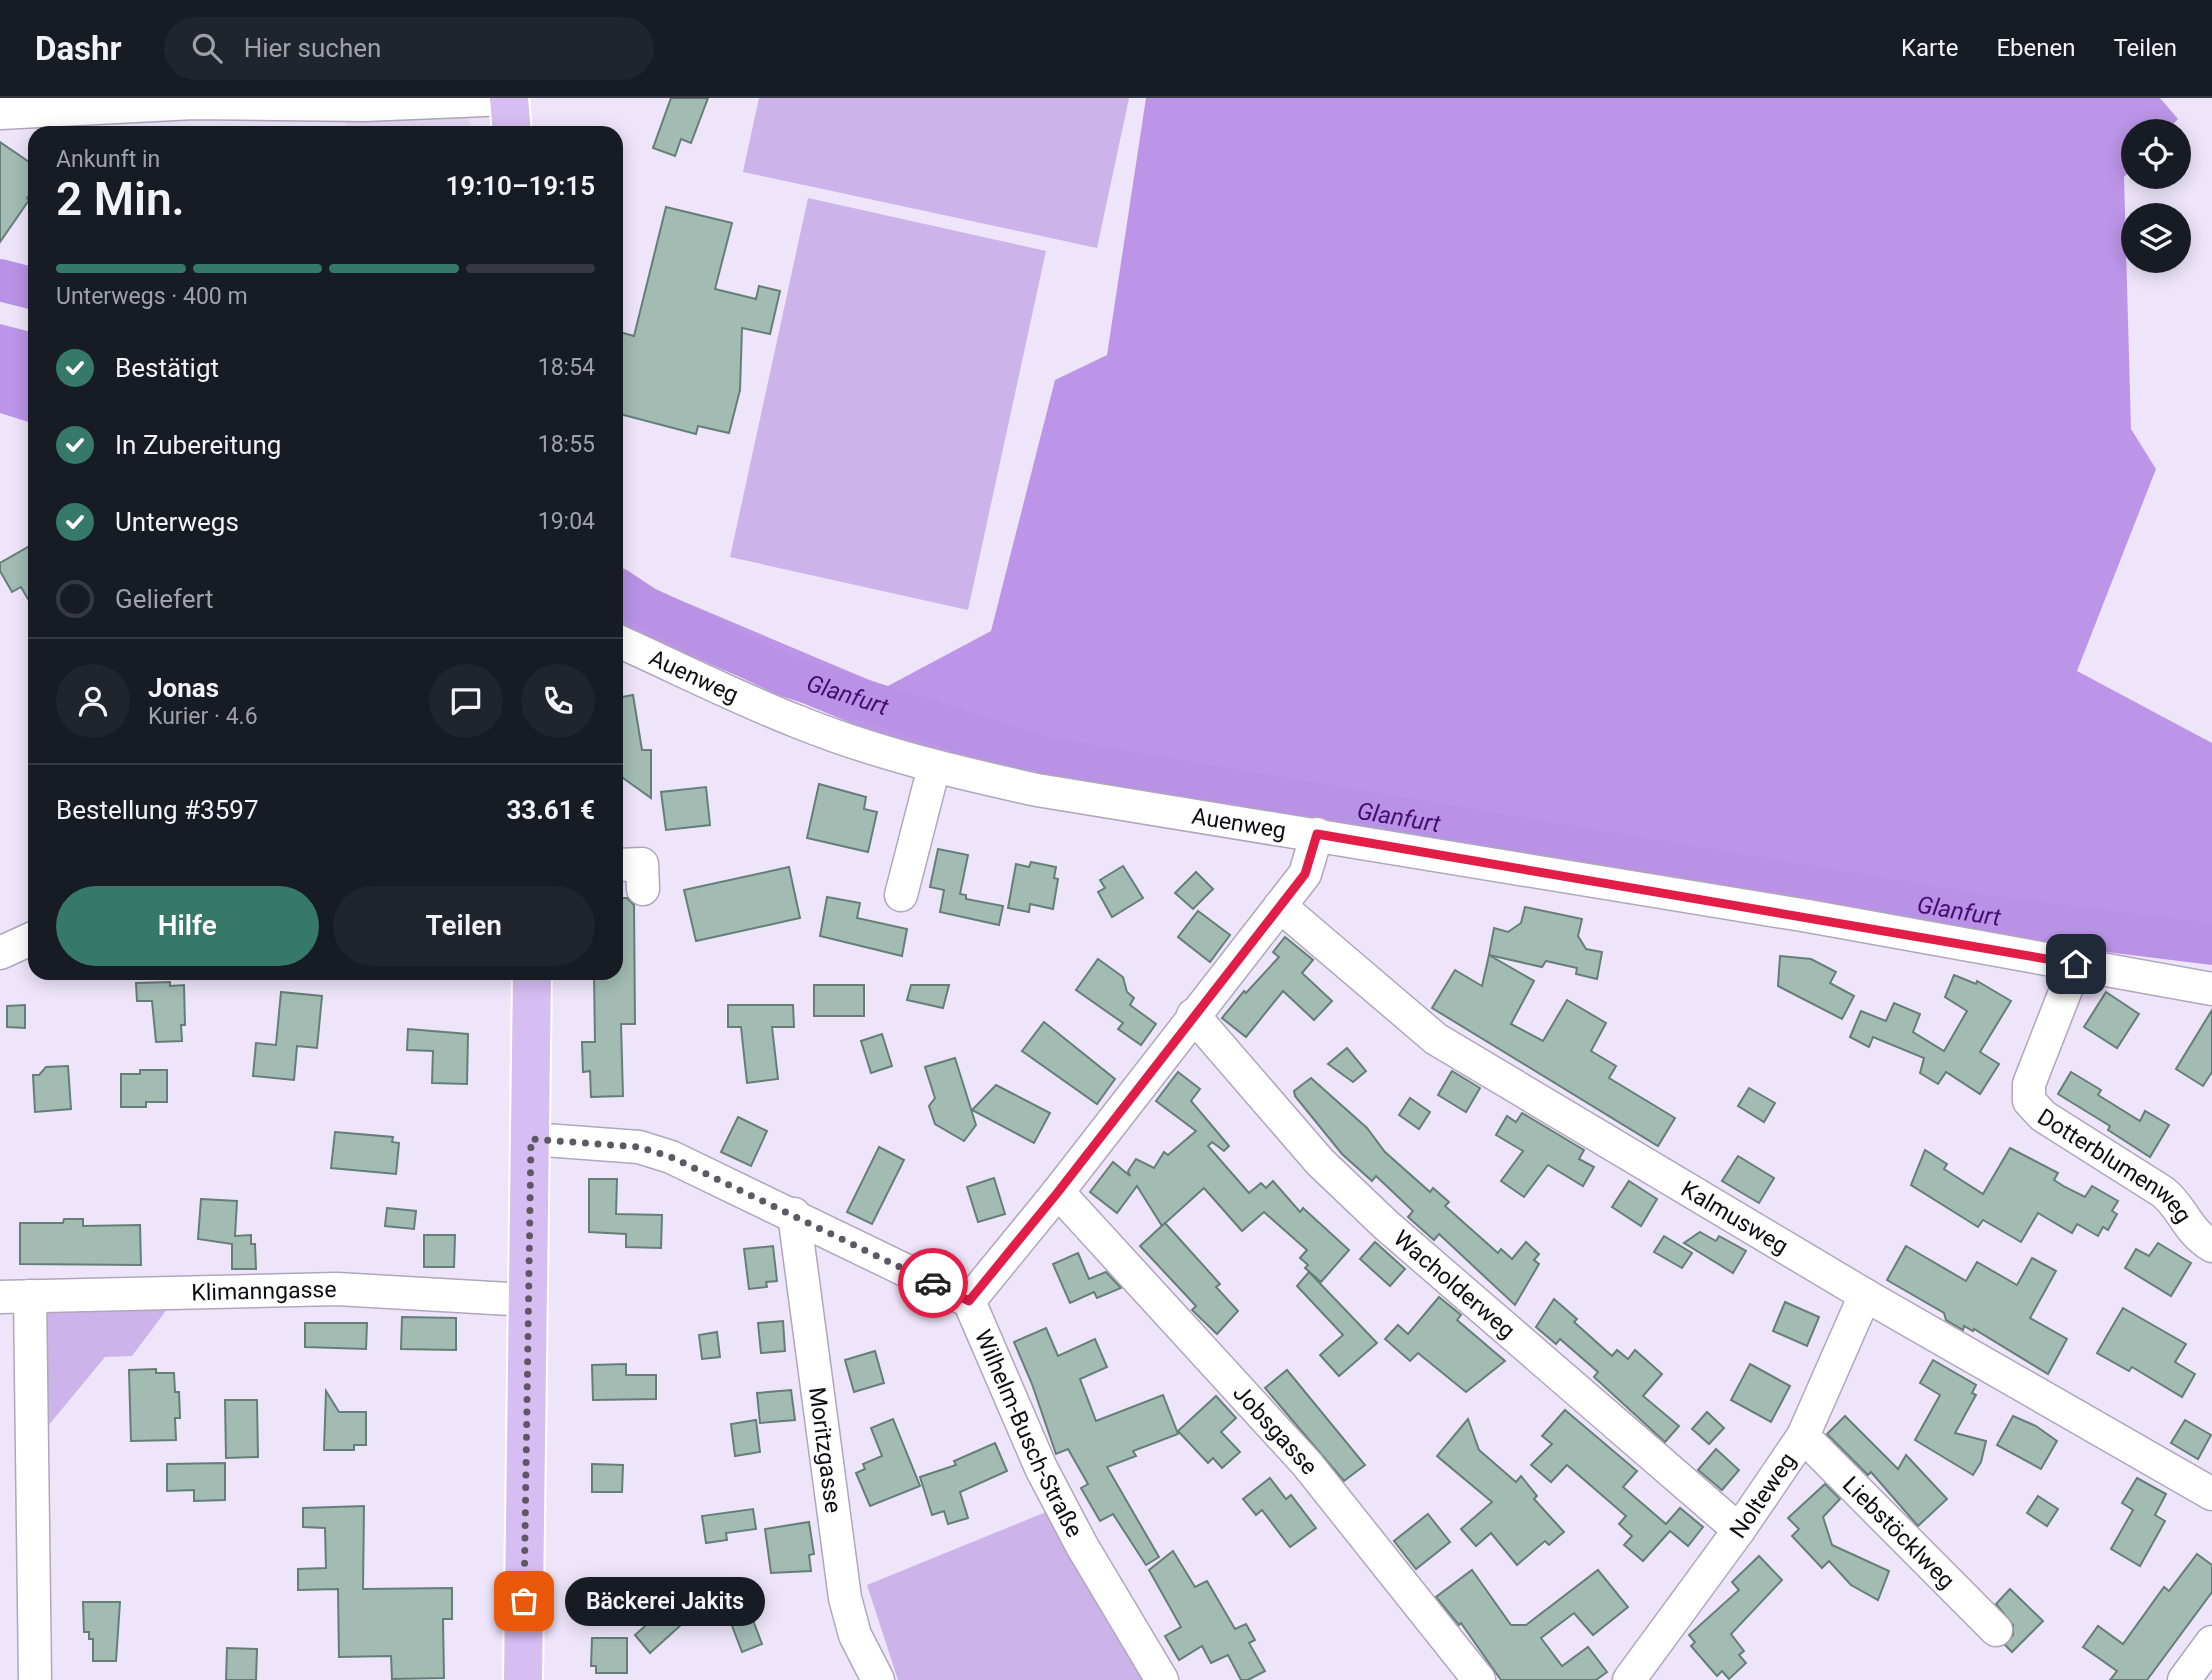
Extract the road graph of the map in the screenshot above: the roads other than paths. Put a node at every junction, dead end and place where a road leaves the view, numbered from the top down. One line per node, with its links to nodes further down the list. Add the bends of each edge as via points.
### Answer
1 (509, 98): 2 (street, via 365,105); 5 (main road)
2 (195, 101): 3 (street)
3 (30, 105): 4 (street)
4 (0, 113)
5 (511, 126)
6 (623, 643): 7 (street, Auenweg, via 796,721)
7 (934, 767): 8 (street, Auenweg, via 1037,790); 11 (street)
8 (1317, 834): 12 (street, via 1305,874); 15 (street, Auenweg)
9 (623, 865): 10 (street, via 642,864)
10 (643, 889)
11 (901, 895)
12 (1280, 906): 18 (street); 23 (street, Kalmusweg, via 1436,1039)
13 (28, 940): 14 (street)
14 (0, 953)
15 (2076, 964): 17 (street, Auenweg); 22 (street, Dotterblumenweg, via 2029,1084 2029,1101 2043,1116 2171,1198 2189,1228)
16 (533, 980): 19 (main road)
17 (2212, 989)
18 (1193, 1015): 20 (street); 29 (street, Wacholderweg, via 1320,1162 1386,1226)
19 (531, 1139): 21 (street, Wilhelm-Busch-Straße, via 639,1147 671,1157); 25 (main road)
20 (1058, 1192): 26 (street); 36 (street, Jobsgasse, via 1307,1464)
21 (794, 1214): 26 (street, Wilhelm-Busch-Straße); 34 (street, Moritzgasse, via 845,1598 855,1635)
22 (2212, 1246)
23 (1864, 1295): 27 (street, Nolteweg); 28 (street, Kalmusweg)
24 (15, 1296): 25 (street, Klimanngasse, via 337,1289); 32 (street)
25 (528, 1300): 33 (main road)
26 (969, 1301): 35 (street, Wilhelm-Busch-Straße, via 1041,1468)
27 (1803, 1436): 29 (street, Nolteweg); 30 (street, Liebstöcklweg)
28 (2212, 1494)
29 (1739, 1530): 37 (street, Nolteweg)
30 (1996, 1630)
31 (2212, 1642): 38 (street)
32 (35, 1680)
33 (523, 1680)
34 (878, 1680)
35 (1162, 1680)
36 (1479, 1680)
37 (1629, 1680)
38 (2184, 1680)

